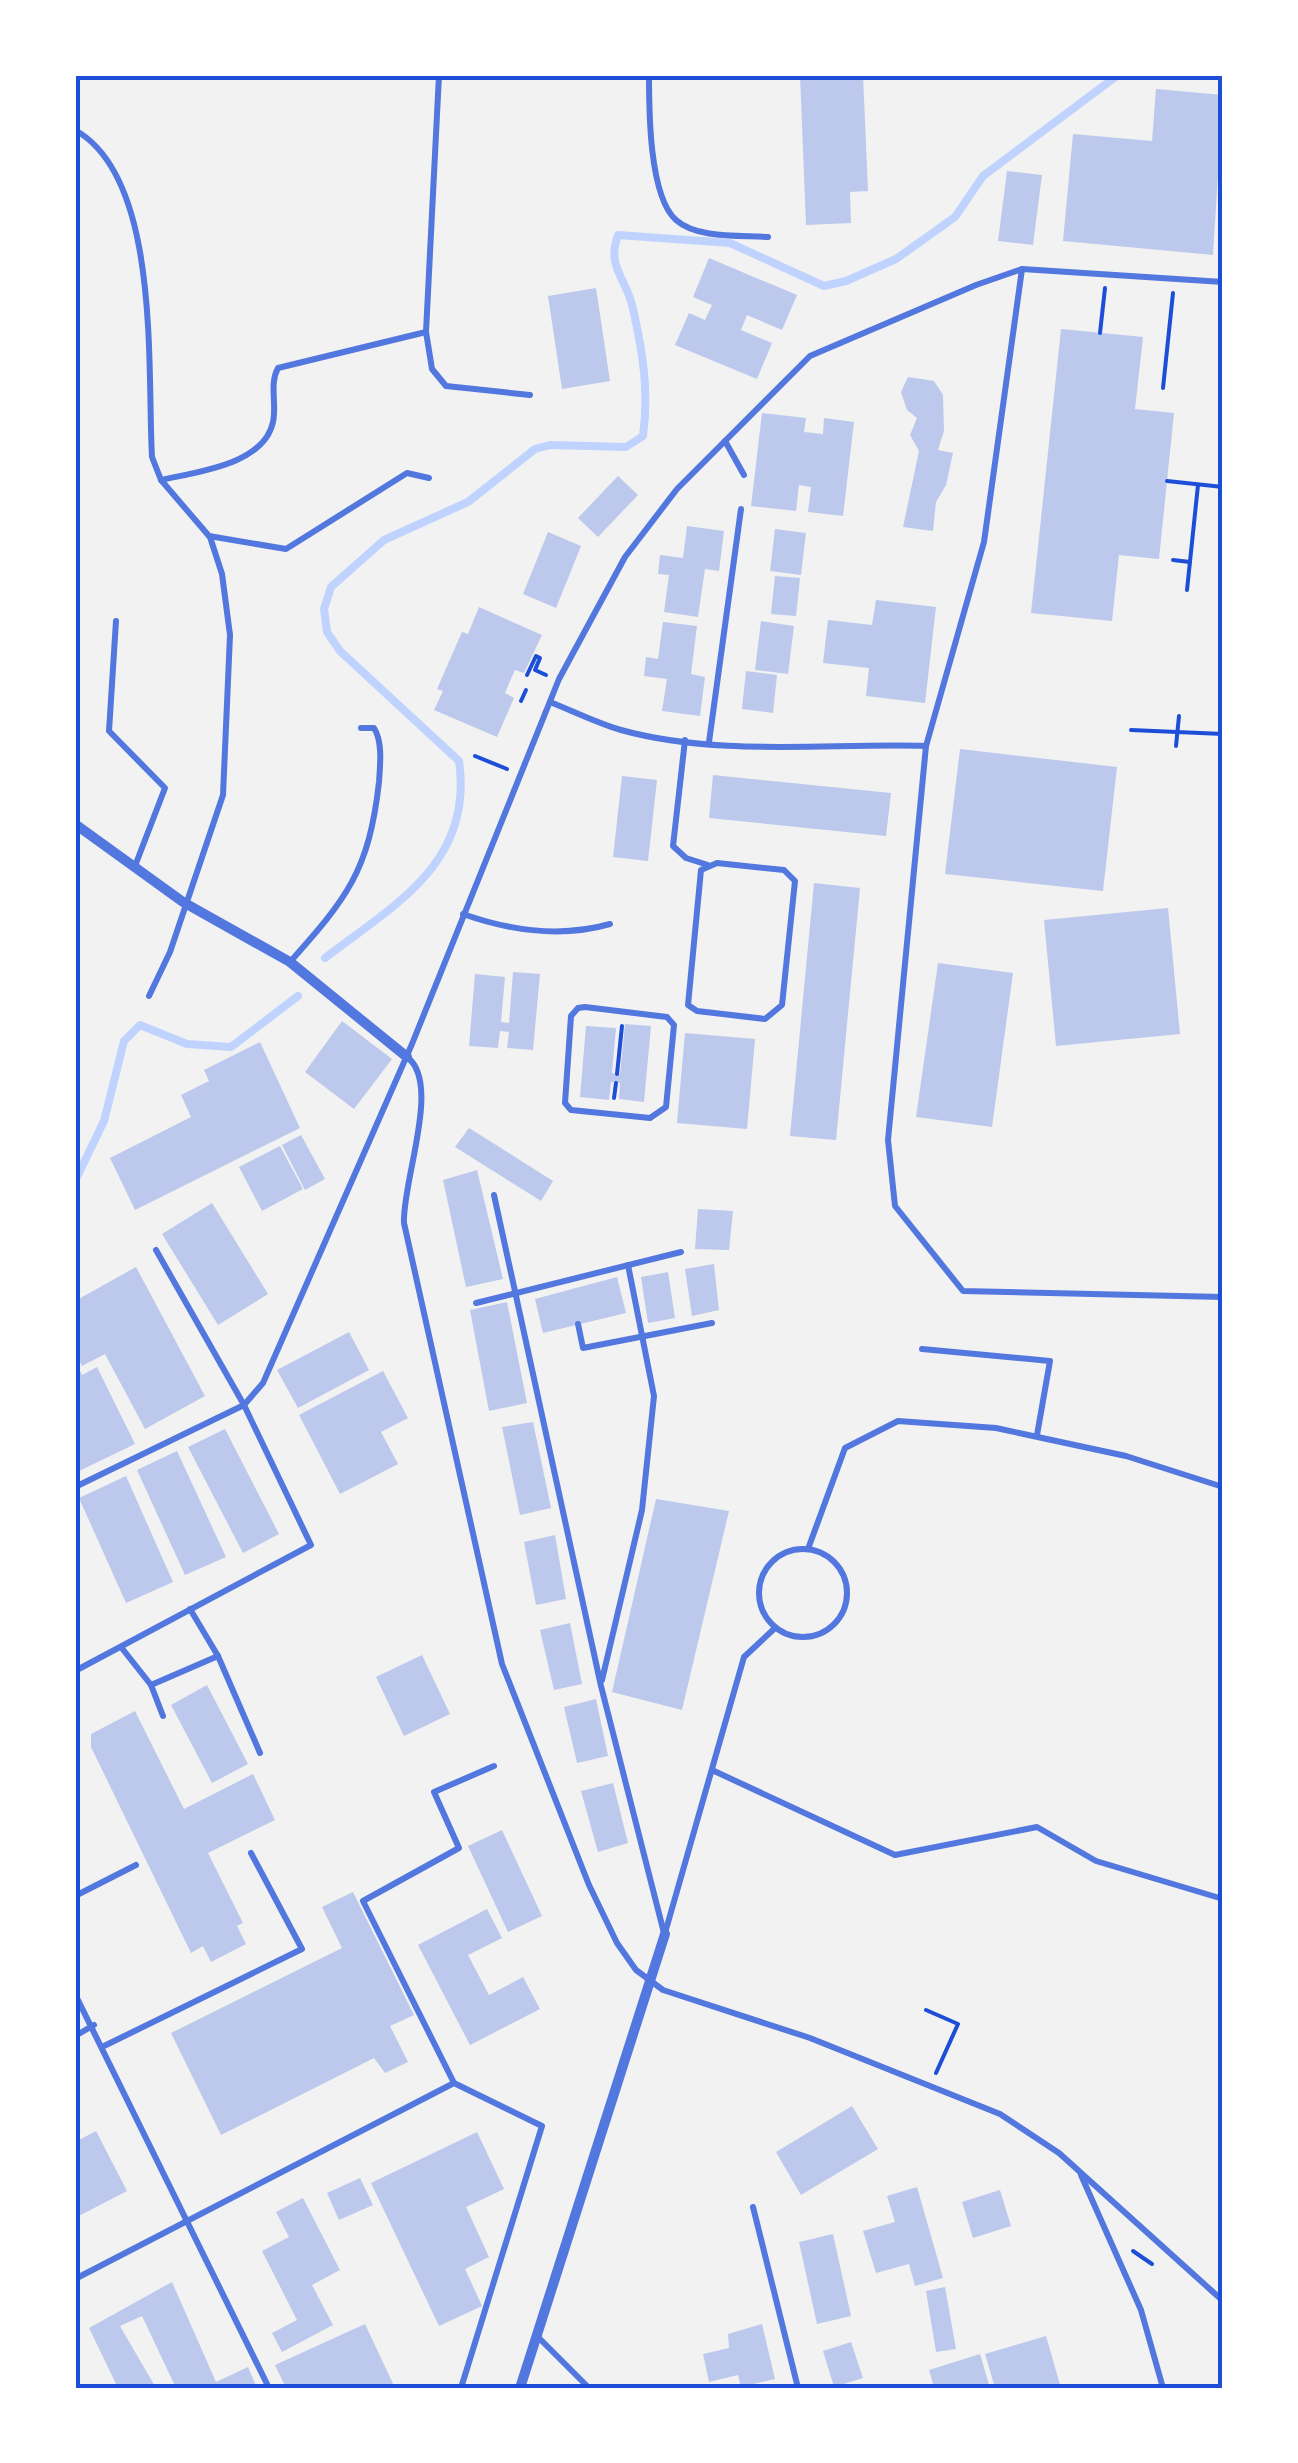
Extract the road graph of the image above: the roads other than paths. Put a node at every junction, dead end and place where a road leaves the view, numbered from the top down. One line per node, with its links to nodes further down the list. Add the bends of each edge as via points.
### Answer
1 (439, 75): 7 (lane)
2 (649, 75): 4 (lane, via 652,146 675,220 694,229)
3 (75, 130): 12 (lane, via 122,180 136,224 152,457)
4 (768, 237)
5 (1022, 269): 6 (lane); 9 (lane, via 810,356); 20 (lane, via 984,542)
6 (1223, 282)
7 (426, 332): 8 (lane, via 432,369 446,386); 12 (lane, via 278,368 265,440 230,463)
8 (530, 394)
9 (725, 441): 10 (lane); 16 (lane, via 676,489 625,556)
10 (744, 475)
11 (429, 478): 14 (lane, via 407,472 286,549)
12 (160, 480): 14 (lane)
13 (741, 509): 19 (lane)
14 (210, 536): 24 (lane, via 230,635 223,795)
15 (116, 620): 23 (lane, via 109,731 165,788)
16 (549, 702): 18 (lane, via 621,730); 25 (lane)
17 (361, 728): 27 (lane, via 374,728 379,736 380,772 360,874)
18 (685, 740): 19 (lane); 22 (lane, via 673,846)
19 (710, 742): 20 (lane, via 803,749)
20 (926, 746): 36 (lane, via 888,1140 895,1206 962,1291)
21 (75, 824): 23 (street)
22 (708, 865): 22 (lane, via 701,870 688,1005 765,1019 782,1005 795,880 792,873)
23 (134, 867): 24 (street)
24 (184, 902): 27 (street); 28 (lane)
25 (464, 914): 26 (lane, via 530,930 582,932); 30 (lane)
26 (610, 924)
27 (290, 962): 30 (street)
28 (149, 996)
29 (623, 1012): 29 (lane, via 585,1007 571,1016 562,1094 570,1110 650,1118 666,1107 674,1025 667,1017)
30 (407, 1057): 42 (lane, via 263,1383); 63 (lane, via 417,1064 424,1091 404,1223 502,1664 588,1885 616,1942)
31 (494, 1195): 35 (lane)
32 (156, 1250): 42 (lane)
33 (681, 1252): 34 (lane)
34 (628, 1265): 35 (lane); 40 (lane)
35 (515, 1292): 37 (lane); 53 (lane)
36 (1223, 1298)
37 (476, 1302)
38 (712, 1322): 40 (lane)
39 (578, 1324): 40 (lane, via 582,1348)
40 (642, 1336): 53 (lane, via 654,1396 642,1510)
41 (922, 1349): 43 (lane, via 1050,1362)
42 (244, 1405): 44 (lane); 47 (lane, via 310,1544)
43 (1037, 1435): 45 (lane); 46 (lane, via 898,1422 845,1448)
44 (75, 1486)
45 (1223, 1487)
46 (808, 1548): 48 (lane, via 780,1554 762,1576 760,1604); 48 (lane, via 842,1572 847,1586 841,1616 803,1638)
47 (190, 1609): 49 (lane); 50 (lane)
48 (776, 1628): 57 (lane, via 744,1657)
49 (121, 1647): 51 (lane); 52 (lane)
50 (218, 1656): 52 (lane); 55 (lane)
51 (75, 1671)
52 (150, 1686): 54 (lane)
53 (601, 1686): 62 (lane)
54 (162, 1716)
55 (260, 1753)
56 (494, 1766): 68 (lane, via 434,1792 459,1848 363,1900)
57 (712, 1770): 61 (lane, via 894,1855 1037,1827 1096,1862); 62 (lane)
58 (251, 1853): 67 (lane, via 302,1949)
59 (136, 1865): 60 (lane)
60 (75, 1896)
61 (1223, 1899)
62 (665, 1934): 63 (street)
63 (651, 1985): 69 (lane, via 810,2038 1000,2114); 74 (street)
64 (75, 1994): 65 (lane)
65 (94, 2024): 66 (lane); 67 (lane)
66 (75, 2036)
67 (102, 2047): 71 (lane)
68 (454, 2083): 71 (lane); 76 (lane, via 542,2126)
69 (1080, 2174): 73 (lane); 80 (lane, via 1141,2310)
70 (753, 2206): 79 (lane)
71 (187, 2220): 72 (lane); 75 (lane)
72 (75, 2280)
73 (1223, 2301)
74 (536, 2335): 77 (street); 78 (lane)
75 (269, 2388)
76 (462, 2388)
77 (520, 2388)
78 (589, 2388)
79 (798, 2388)
80 (1163, 2388)

